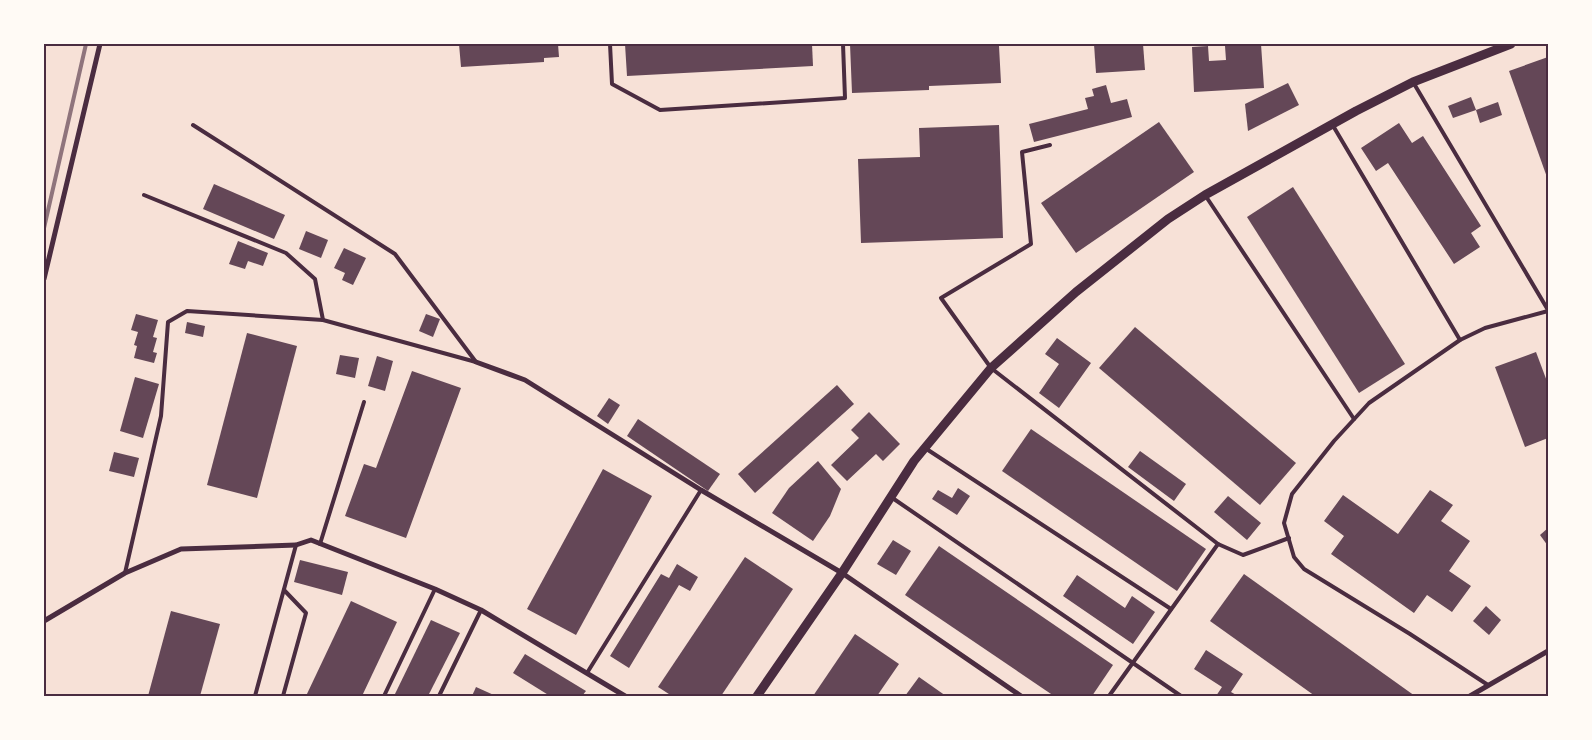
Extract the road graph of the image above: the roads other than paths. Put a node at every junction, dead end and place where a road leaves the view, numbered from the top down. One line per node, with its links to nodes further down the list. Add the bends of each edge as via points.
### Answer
1 (100, 44): 11 (street)
2 (610, 44): 3 (lane, via 612,84 660,110 845,98)
3 (843, 44)
4 (1511, 44): 5 (street)
5 (1413, 82): 7 (street); 12 (lane)
6 (193, 124): 15 (lane, via 395,254)
7 (1332, 124): 10 (street); 14 (lane)
8 (1050, 145): 16 (lane, via 1022,152 1032,244 941,298)
9 (144, 195): 13 (lane, via 286,253 316,279)
10 (1205, 195): 16 (street, via 1168,219 1076,292); 18 (lane)
11 (44, 279)
12 (1548, 310): 14 (lane, via 1484,328)
13 (323, 320): 15 (lane); 26 (lane, via 187,311 168,322 161,416)
14 (1460, 340): 18 (lane, via 1369,403)
15 (476, 362): 20 (street, via 525,380)
16 (991, 368): 19 (street); 25 (lane)
17 (364, 402): 24 (lane)
18 (1354, 419): 22 (lane, via 1292,494 1284,522)
19 (925, 448): 21 (street); 30 (lane)
20 (701, 490): 27 (street); 35 (lane)
21 (891, 497): 27 (street); 34 (lane)
22 (1289, 538): 25 (lane, via 1243,556); 36 (lane, via 1294,557 1304,569)
23 (296, 544): 24 (street, via 311,540); 26 (street, via 181,549); 29 (lane)
24 (320, 544): 28 (street)
25 (1218, 544): 30 (lane)
26 (125, 573): 32 (street)
27 (842, 573): 42 (street); 43 (street)
28 (435, 589): 31 (street); 39 (lane)
29 (284, 590): 37 (lane); 38 (lane, via 306,613)
30 (1172, 609): 34 (lane)
31 (482, 610): 35 (street); 40 (lane)
32 (44, 621)
33 (1548, 651): 36 (street)
34 (1133, 663): 44 (lane); 45 (lane)
35 (587, 673): 41 (street)
36 (1488, 685): 46 (street)
37 (255, 696)
38 (283, 696)
39 (384, 696)
40 (439, 696)
41 (625, 696)
42 (757, 696)
43 (1021, 696)
44 (1109, 696)
45 (1181, 696)
46 (1470, 696)

